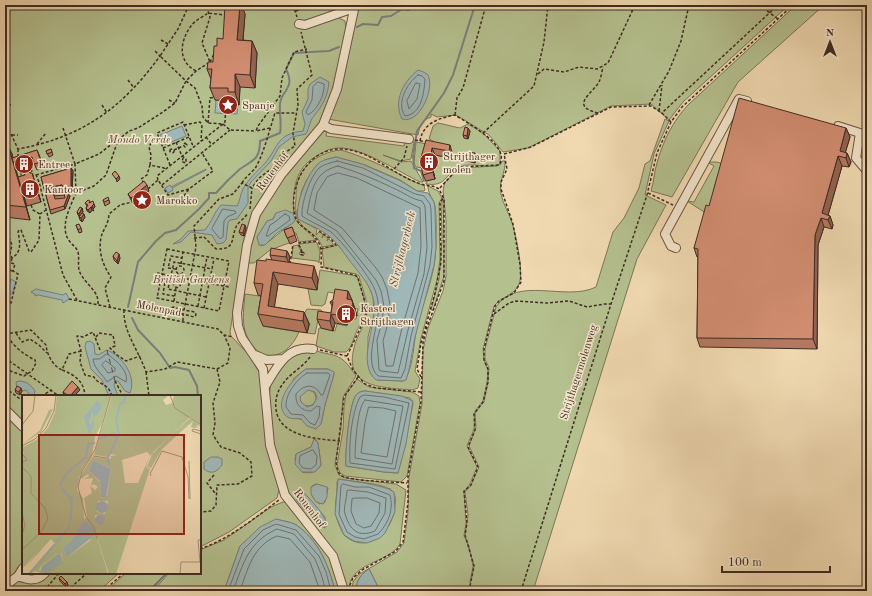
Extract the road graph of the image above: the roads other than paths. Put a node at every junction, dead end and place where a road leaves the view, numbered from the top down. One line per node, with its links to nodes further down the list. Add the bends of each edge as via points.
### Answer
1 (354, 7): 2 (street, via 305,25); 5 (street, Rouenhof, via 337,89)
2 (299, 24)
3 (754, 103): 8 (street, via 739,99 665,234)
4 (830, 124): 7 (street, via 860,133 856,158)
5 (322, 125): 6 (street, via 331,129); 10 (street, Rouenhof, via 282,175 256,214 247,245 237,313 242,338)
6 (409, 139)
7 (867, 171)
8 (676, 248)
9 (313, 348): 11 (street, via 299,349)
10 (255, 355): 11 (street, via 266,360); 12 (street, Rouenhof, via 263,369)
11 (282, 359): 12 (street)
12 (266, 385): 19 (street, Rouenhof, via 270,445 285,495 333,556)
13 (5, 409): 14 (street)
14 (22, 425)
15 (22, 570): 17 (street)
16 (44, 574): 17 (street, via 35,580)
17 (18, 576): 18 (street)
18 (5, 586)
19 (347, 589)

